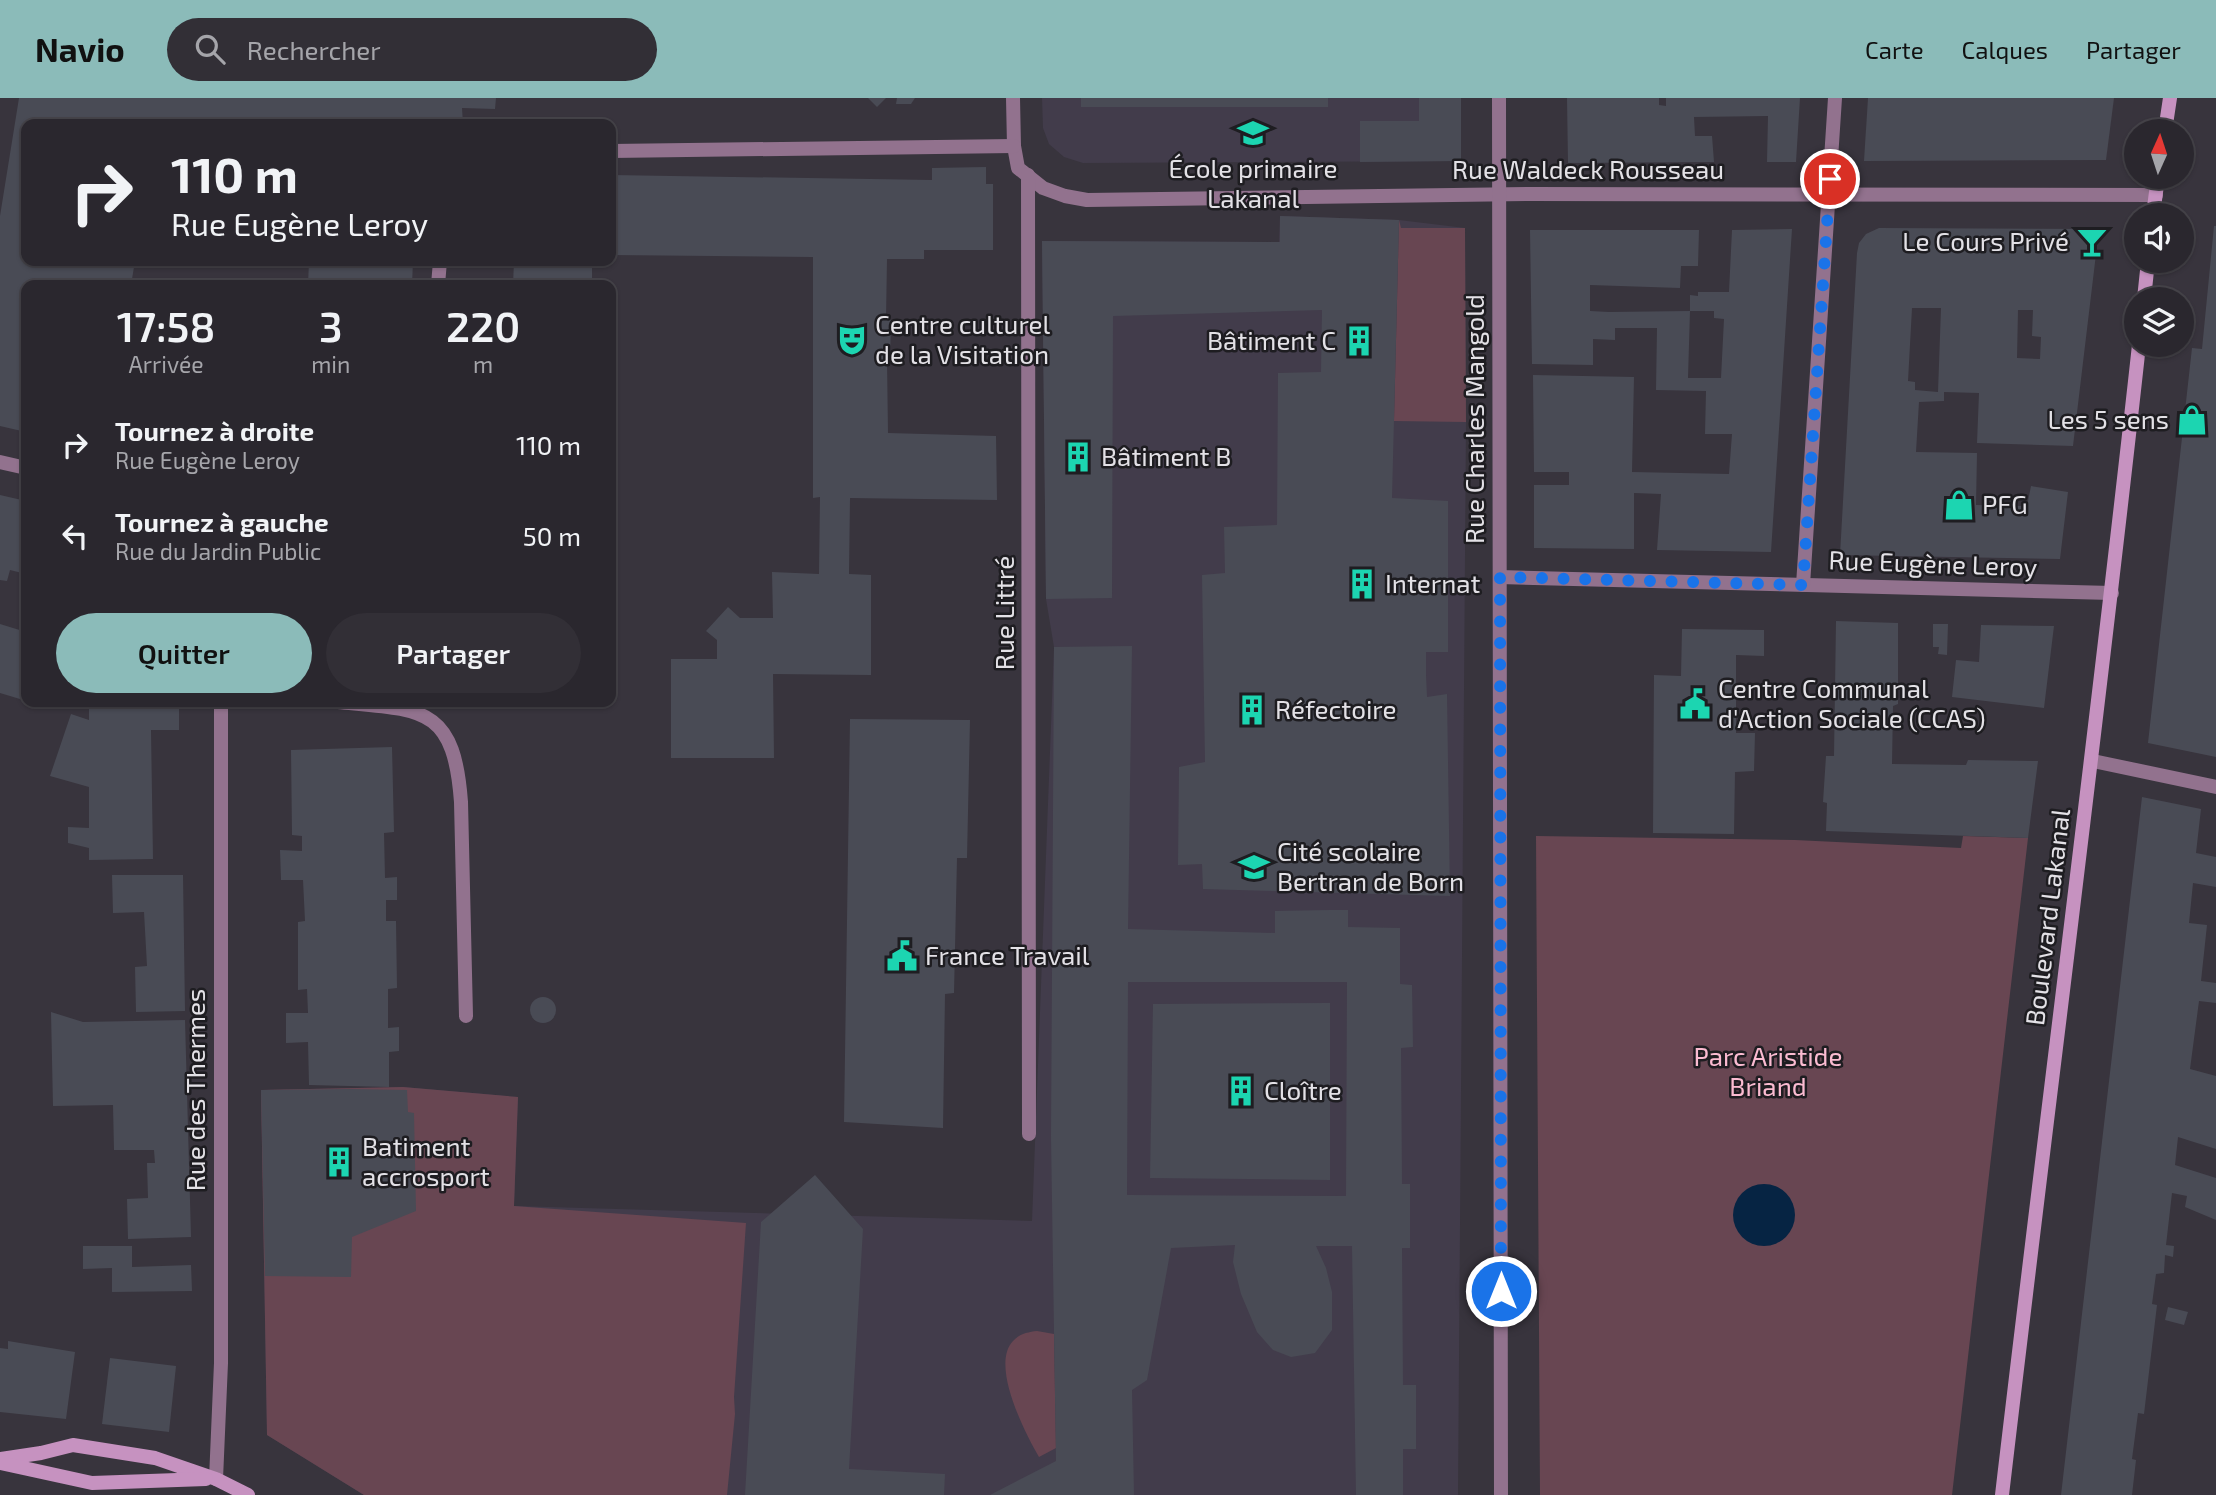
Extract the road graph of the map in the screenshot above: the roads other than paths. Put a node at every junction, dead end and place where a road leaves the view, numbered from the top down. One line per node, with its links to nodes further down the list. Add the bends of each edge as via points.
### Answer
1 (1013, 98): 6 (street, Rue Littré)
2 (1499, 98): 10 (street, Rue Charles Mangold)
3 (1835, 98): 11 (street)
4 (2170, 98): 5 (main road)
5 (2167, 119)
6 (1014, 146): 7 (street); 8 (street, Rue Littré, via 1018,168)
7 (616, 151)
8 (1028, 175): 10 (street, Rue Waldeck Rousseau, via 1043,188 1087,200); 25 (street, Rue Littré)
9 (2157, 189): 12 (main road)
10 (1499, 194): 11 (street, Rue Waldeck Rousseau); 17 (street, Rue Charles Mangold)
11 (1829, 194): 12 (street, Rue Waldeck Rousseau); 18 (street)
12 (2156, 194): 13 (main road)
13 (2155, 203)
14 (2138, 357): 19 (main road, Boulevard Lakanal)
15 (0, 462): 16 (street)
16 (21, 467)
17 (1500, 577): 18 (street, Rue Eugène Leroy); 29 (street, Rue Charles Mangold)
18 (1803, 585): 19 (street, Rue Eugène Leroy)
19 (2112, 593): 22 (main road, Boulevard Lakanal)
20 (221, 707): 27 (street, Rue des Thermes, via 221,1363)
21 (390, 707): 24 (street, via 422,714 440,727 459,770)
22 (2093, 761): 23 (street); 30 (main road, Boulevard Lakanal)
23 (2216, 787)
24 (467, 1016)
25 (1029, 1134)
26 (0, 1461): 27 (main road, via 92,1483); 27 (main road, via 73,1445 155,1458)
27 (216, 1479): 28 (main road)
28 (248, 1495)
29 (1502, 1495)
30 (2002, 1495)

